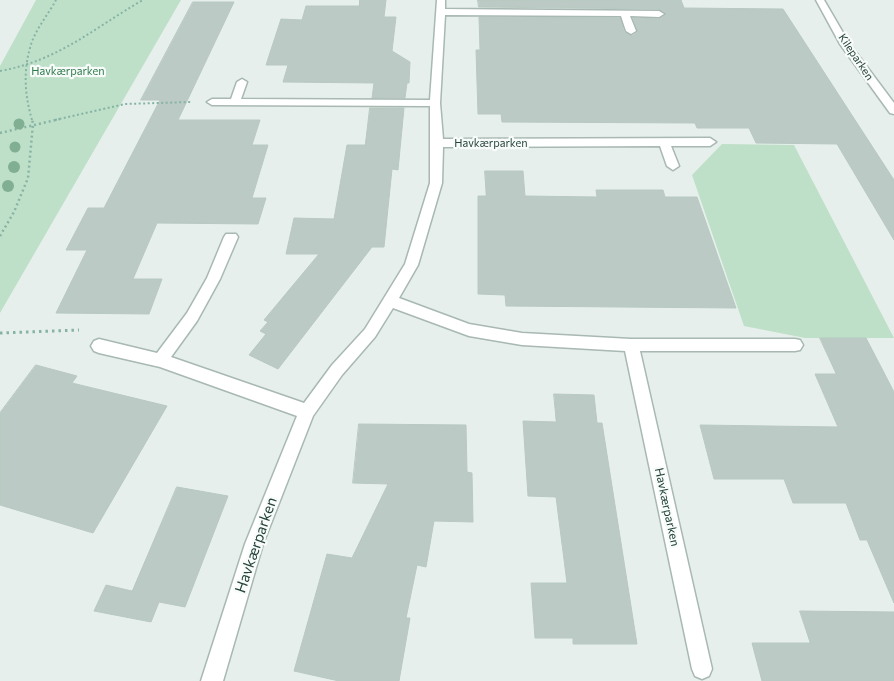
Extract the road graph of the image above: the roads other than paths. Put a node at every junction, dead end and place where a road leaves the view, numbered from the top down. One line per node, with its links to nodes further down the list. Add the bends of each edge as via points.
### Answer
1 (820, 0): 10 (street, Kileparken, via 846,44)
2 (440, 6): 3 (street, Havkærparken); 9 (street, Havkærparken)
3 (625, 14): 4 (street, Havkærparken); 5 (street)
4 (659, 14)
5 (631, 31)
6 (242, 82): 8 (street)
7 (212, 102): 8 (street)
8 (235, 102): 9 (street)
9 (435, 104): 13 (street, Havkærparken)
10 (894, 111)
11 (664, 142): 12 (street, Havkærparken); 13 (street, Havkærparken); 14 (street)
12 (710, 142)
13 (437, 143): 16 (street, Havkærparken, via 436,183 427,216 412,265)
14 (673, 166)
15 (231, 237): 20 (street, via 192,316)
16 (390, 301): 17 (street, via 469,330 522,339); 21 (street, Havkærparken, via 370,333)
17 (631, 345): 18 (street); 22 (street, Havkærparken)
18 (795, 345)
19 (99, 346): 20 (street)
20 (160, 360): 21 (street)
21 (306, 412): 23 (street, Havkærparken, via 254,544)
22 (702, 669)
23 (212, 681)

